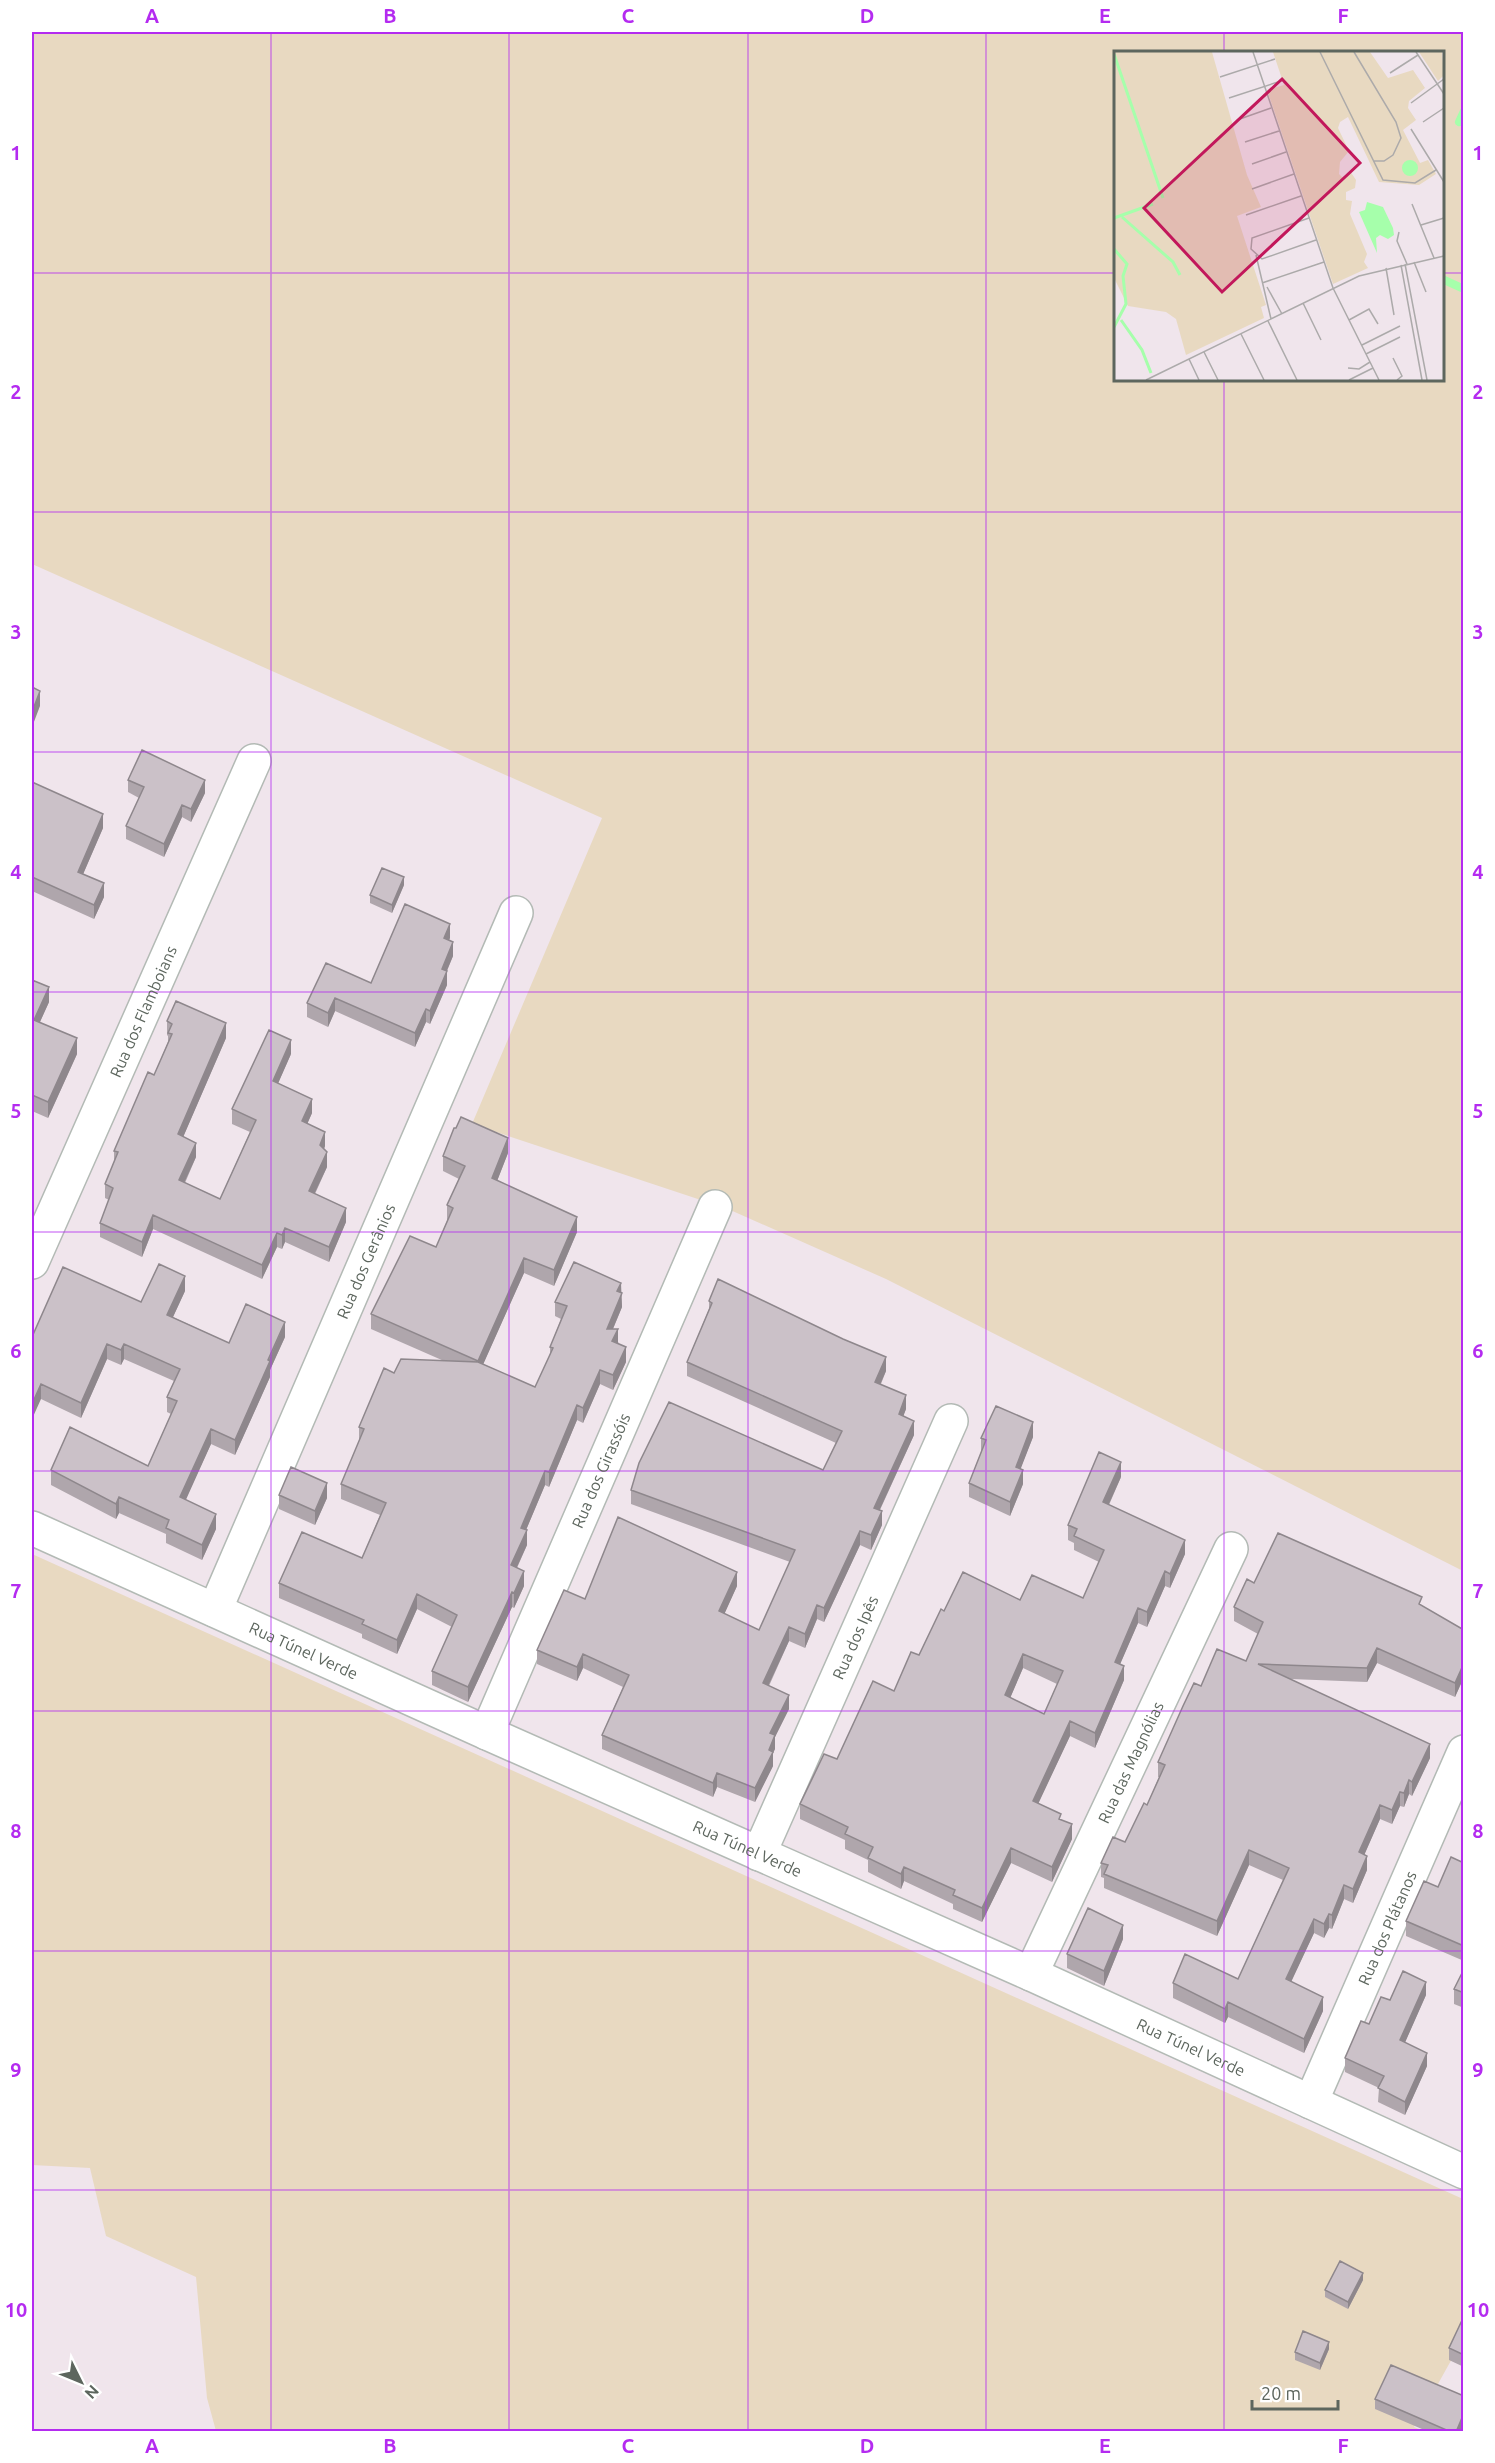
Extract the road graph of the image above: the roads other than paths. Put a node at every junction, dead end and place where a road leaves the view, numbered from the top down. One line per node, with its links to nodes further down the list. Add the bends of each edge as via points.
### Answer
1 (254, 761): 4 (street, Rua dos Flamboians)
2 (516, 913): 8 (street, Rua dos Gerânios)
3 (715, 1207): 9 (street, Rua dos Girassóis)
4 (32, 1262)
5 (951, 1421): 11 (street, Rua dos Ipês)
6 (32, 1528): 8 (street, Rua Túnel Verde)
7 (1231, 1549): 12 (street, Rua das Magnólias)
8 (215, 1610): 9 (street, Rua Túnel Verde)
9 (487, 1733): 11 (street, Rua Túnel Verde)
10 (1464, 1752): 13 (street, Rua dos Plátanos)
11 (759, 1854): 12 (street, Rua Túnel Verde)
12 (1030, 1974): 13 (street, Rua Túnel Verde)
13 (1311, 2102): 14 (street, Rua Túnel Verde)
14 (1464, 2172)

